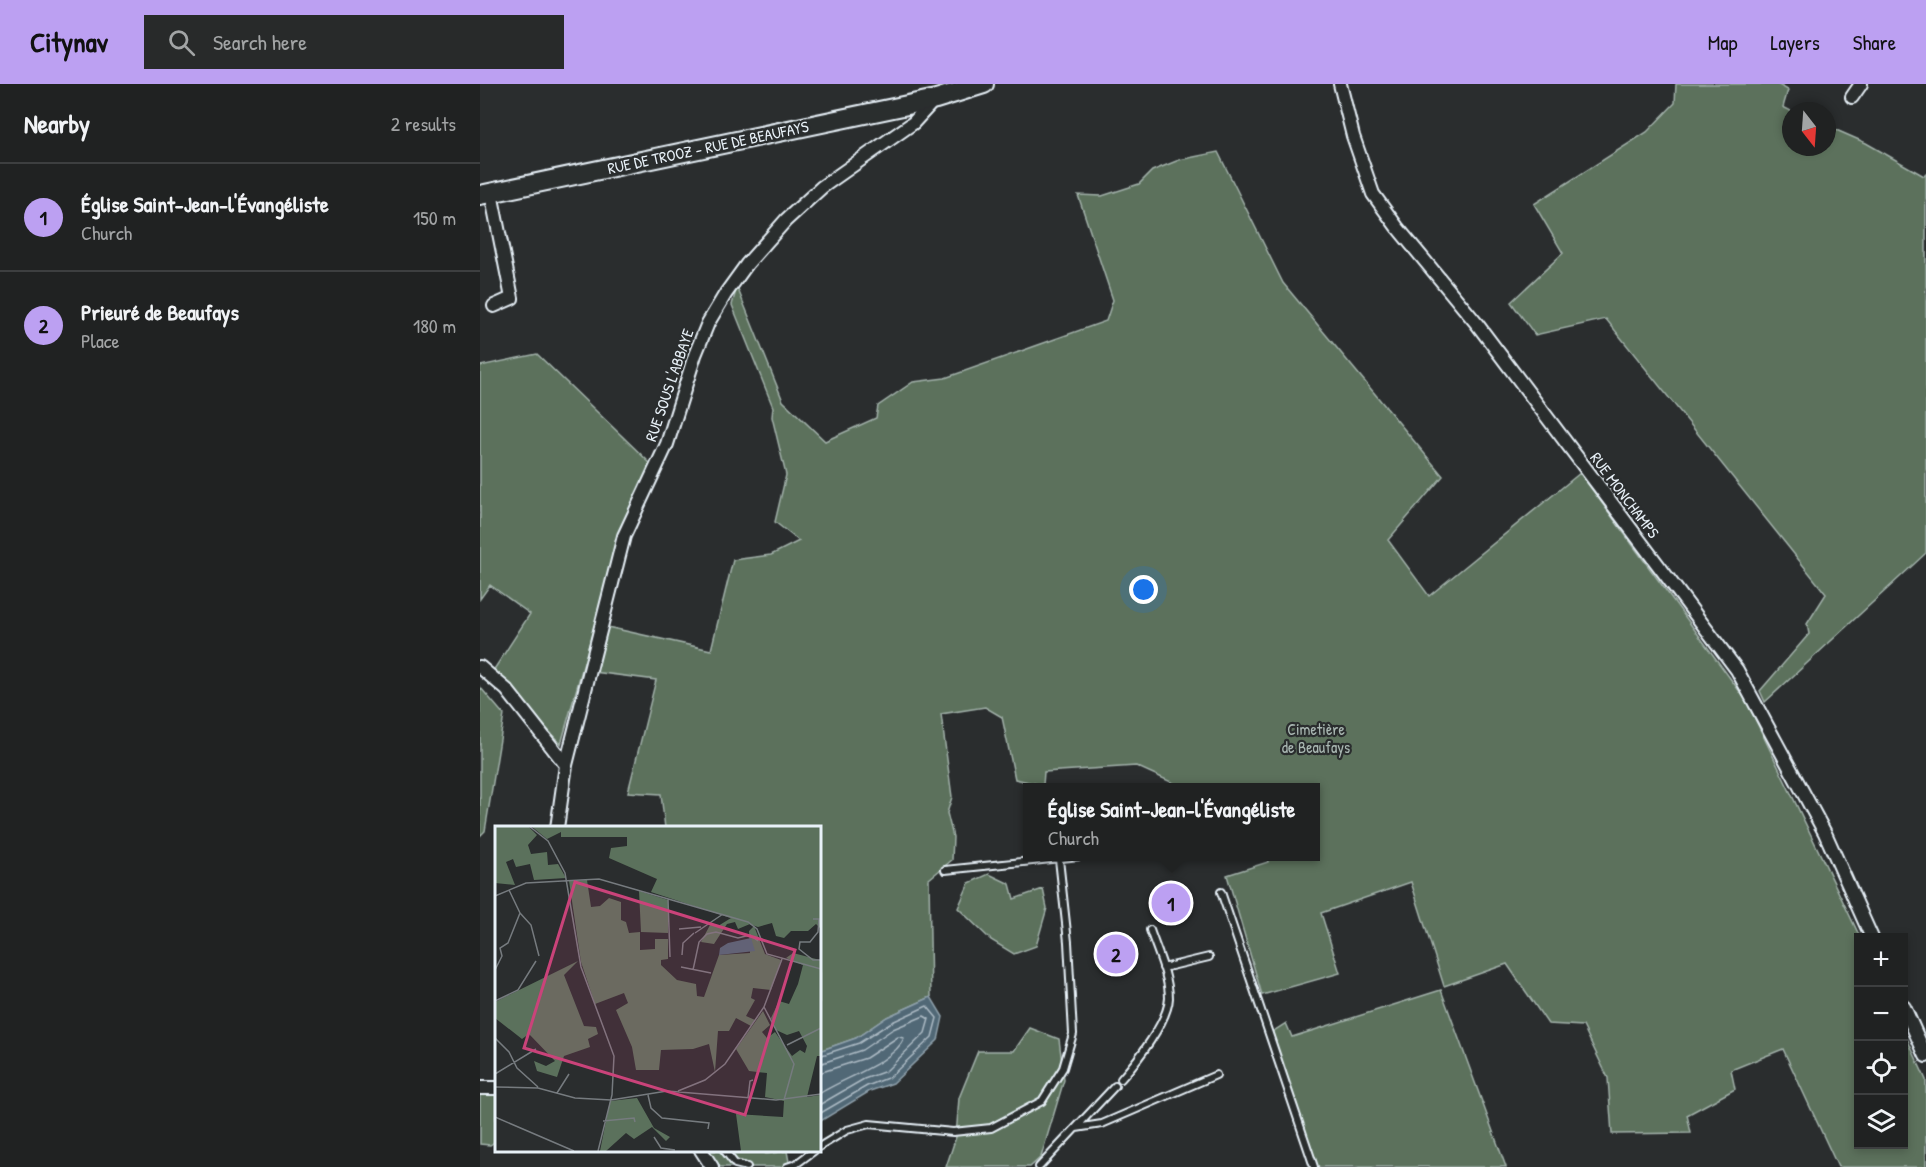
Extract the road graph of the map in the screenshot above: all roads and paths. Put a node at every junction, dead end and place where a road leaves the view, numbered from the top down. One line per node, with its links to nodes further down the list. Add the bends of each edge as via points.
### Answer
1 (984, 84): 5 (street, RUE DE TROOZ - RUE DE BEAUFAYS)
2 (1340, 84): 16 (street, RUE MONCHAMPS, via 1373,195 1477,324 1737,670 1825,833)
3 (1861, 84): 4 (street)
4 (1852, 97)
5 (936, 99): 6 (street, RUE DE TROOZ - RUE DE BEAUFAYS); 9 (street, RUE SOUS L'ABBAYE, via 913,123 822,187 786,220 742,271 708,323 667,444 624,536)
6 (485, 194): 7 (street, via 512,298)
7 (494, 306)
8 (480, 667): 9 (street, via 507,690)
9 (566, 765): 10 (street, RUE SOUS L'ABBAYE)
10 (557, 826)
11 (1038, 861): 13 (lane)
12 (1059, 861): 25 (lane, via 1073,1034 1063,1068 1042,1101 991,1128 953,1132 868,1124 847,1130)
13 (945, 870)
14 (1221, 892): 33 (lane)
15 (1150, 930): 18 (lane)
16 (1870, 933)
17 (1209, 957): 18 (lane)
18 (1163, 968): 22 (lane, via 1169,998 1166,1009 1144,1052)
19 (1908, 1012): 20 (street)
20 (1926, 1056)
21 (1216, 1075): 24 (lane, via 1102,1124)
22 (1121, 1079)
23 (1115, 1086): 24 (lane)
24 (1076, 1128): 32 (lane)
25 (820, 1146)
26 (702, 1152): 29 (street)
27 (726, 1152): 30 (lane, via 735,1164)
28 (812, 1152): 31 (lane)
29 (712, 1167)
30 (747, 1167)
31 (787, 1167)
32 (1039, 1167)
33 (1314, 1167)

